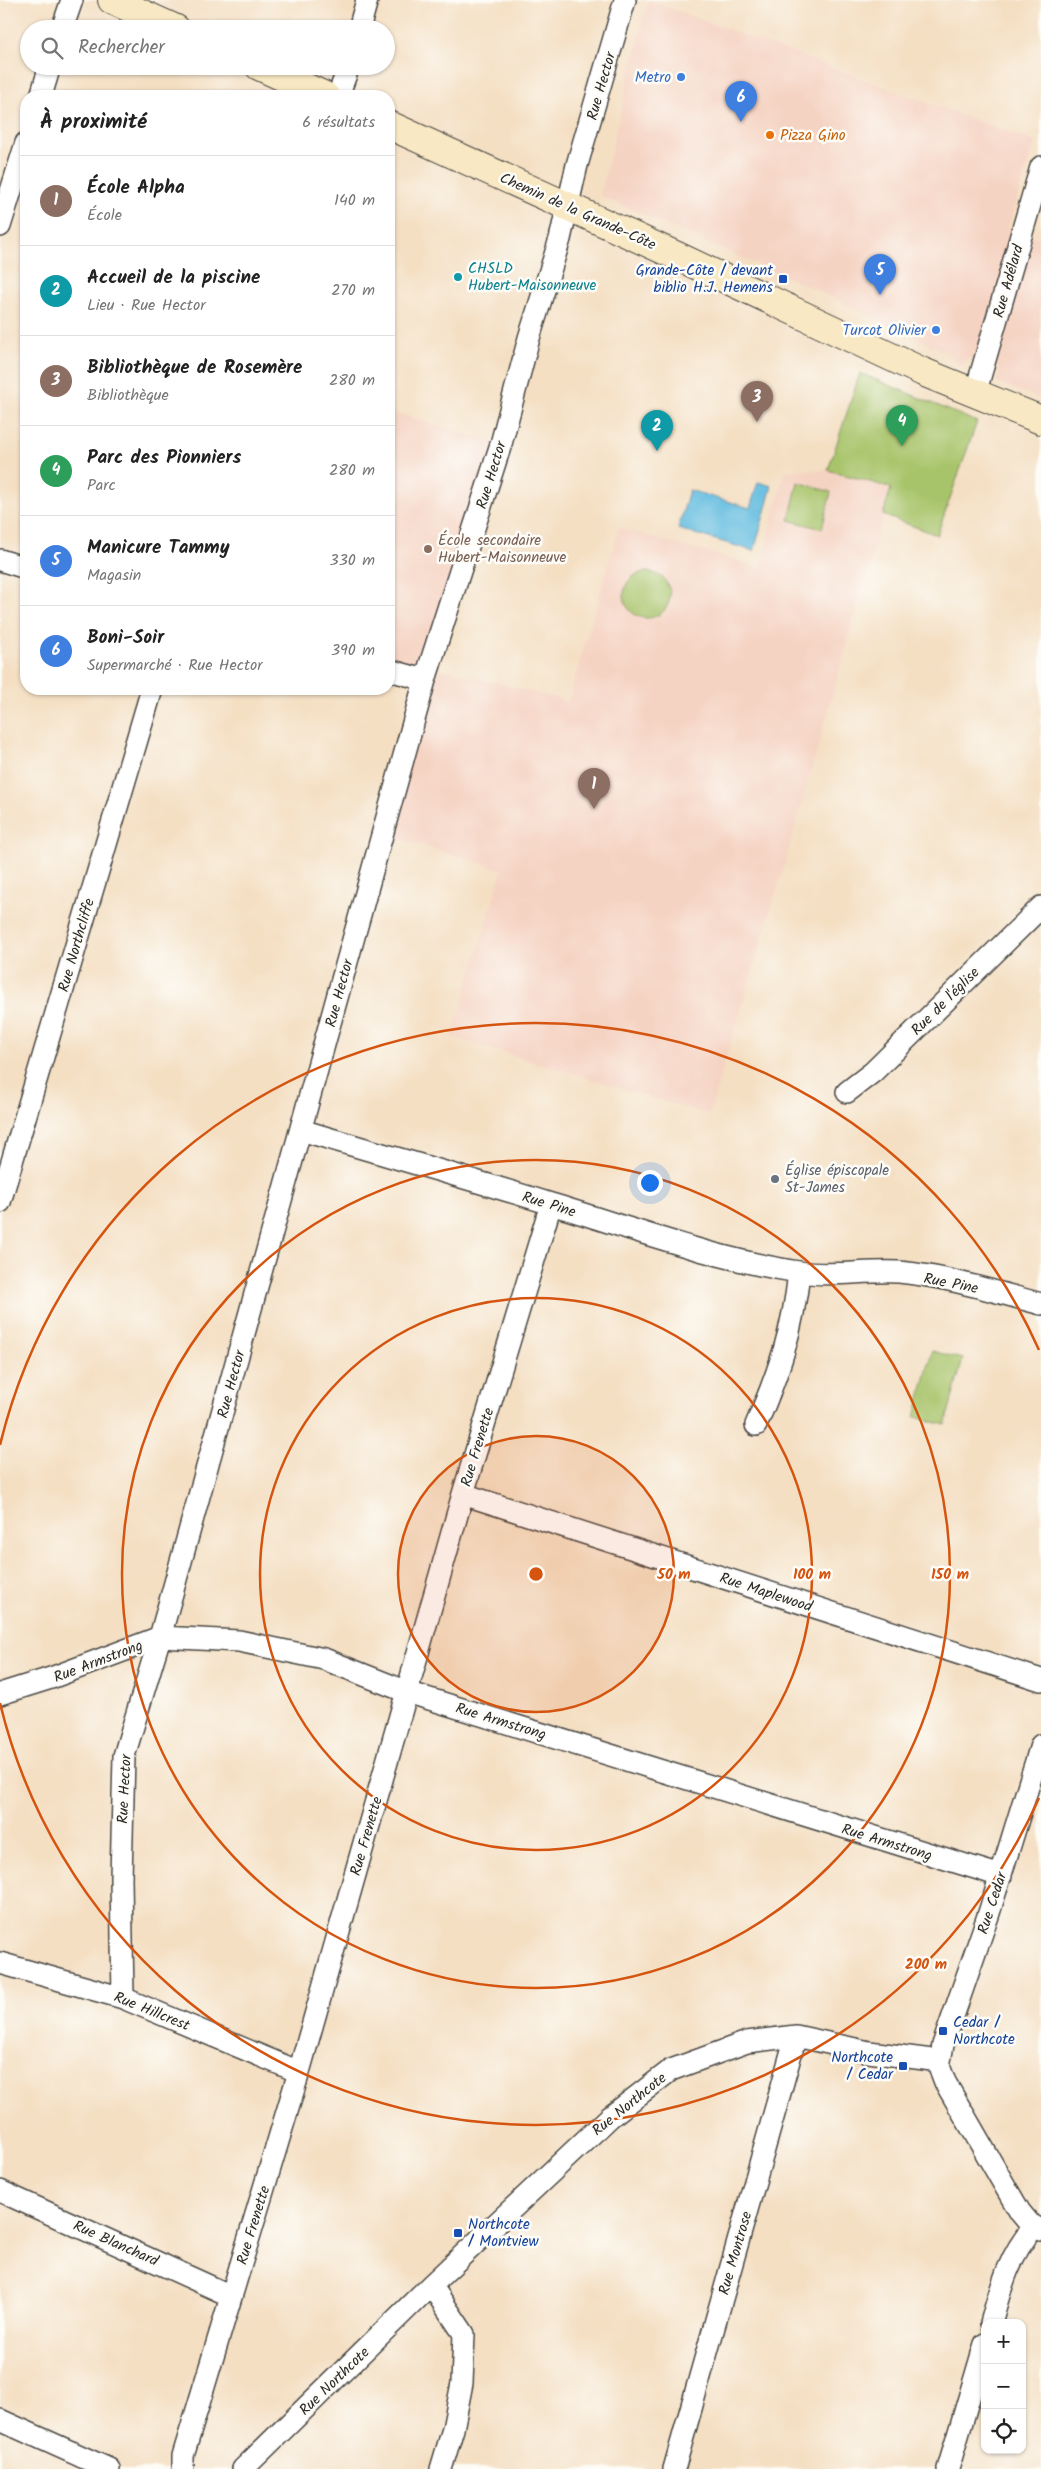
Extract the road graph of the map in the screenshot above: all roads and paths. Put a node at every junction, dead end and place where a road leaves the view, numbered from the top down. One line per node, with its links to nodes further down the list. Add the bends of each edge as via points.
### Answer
1 (72, 0): 5 (street)
2 (112, 0): 6 (main road)
3 (367, 0): 7 (street)
4 (625, 0): 17 (street, Rue Hector)
5 (65, 20)
6 (156, 20)
7 (361, 20)
8 (47, 75): 11 (street)
9 (279, 75): 12 (main road)
10 (346, 75): 13 (street)
11 (43, 90)
12 (312, 90)
13 (340, 90)
14 (395, 128): 17 (main road, Chemin de la Grande-Côte)
15 (20, 162): 18 (street)
16 (1041, 167): 19 (street, Rue Adélard)
17 (567, 206): 19 (main road, Chemin de la Grande-Côte); 24 (street, Rue Hector, via 501,444)
18 (0, 226)
19 (975, 394): 20 (main road, Chemin de la Grande-Côte)
20 (1041, 420)
21 (0, 560): 22 (street)
22 (20, 566)
23 (395, 672): 24 (street)
24 (425, 680): 28 (street, Rue Hector)
25 (150, 695): 29 (street, Rue Northcliffe)
26 (1041, 907): 27 (street, Rue de l'église, via 873,1072)
27 (847, 1092)
28 (301, 1130): 30 (street, Rue Pine); 35 (street, Rue Hector)
29 (0, 1202)
30 (551, 1204): 31 (street, Rue Pine, via 650,1236); 34 (street, Rue Frenette)
31 (799, 1272): 32 (street, Rue Pine, via 836,1275 898,1272); 33 (street, via 795,1311 786,1349)
32 (1041, 1304)
33 (756, 1425)
34 (463, 1494): 36 (street, Rue Maplewood); 37 (street, Rue Frenette)
35 (160, 1637): 37 (street, Rue Armstrong, via 238,1641 324,1659); 38 (street, Rue Armstrong); 42 (street, Rue Hector, via 124,1756)
36 (1041, 1680)
37 (407, 1692): 40 (street, Rue Armstrong); 45 (street, Rue Frenette)
38 (0, 1694)
39 (1041, 1745): 40 (street, Rue Cedar)
40 (1001, 1876): 44 (street, Rue Cedar)
41 (0, 1963): 42 (street, Rue Hillcrest)
42 (123, 1998): 45 (street, Rue Hillcrest)
43 (796, 2036): 44 (street, Rue Northcote, via 869,2052); 48 (street, Rue Northcote, via 747,2042 671,2070 610,2117); 57 (street, Rue Montrose)
44 (940, 2061): 47 (street, via 945,2082 1020,2212)
45 (299, 2072): 49 (street, Rue Frenette)
46 (0, 2191): 49 (street, Rue Blanchard)
47 (1037, 2228): 50 (street, via 1018,2246 1009,2264)
48 (431, 2285): 55 (street, Rue Northcote); 56 (street, via 464,2334 462,2383)
49 (231, 2296): 54 (street, Rue Frenette, via 183,2456)
50 (992, 2319)
51 (981, 2358): 58 (street)
52 (0, 2420): 53 (street)
53 (109, 2469)
54 (182, 2469)
55 (242, 2469)
56 (441, 2469)
57 (674, 2469)
58 (948, 2469)

